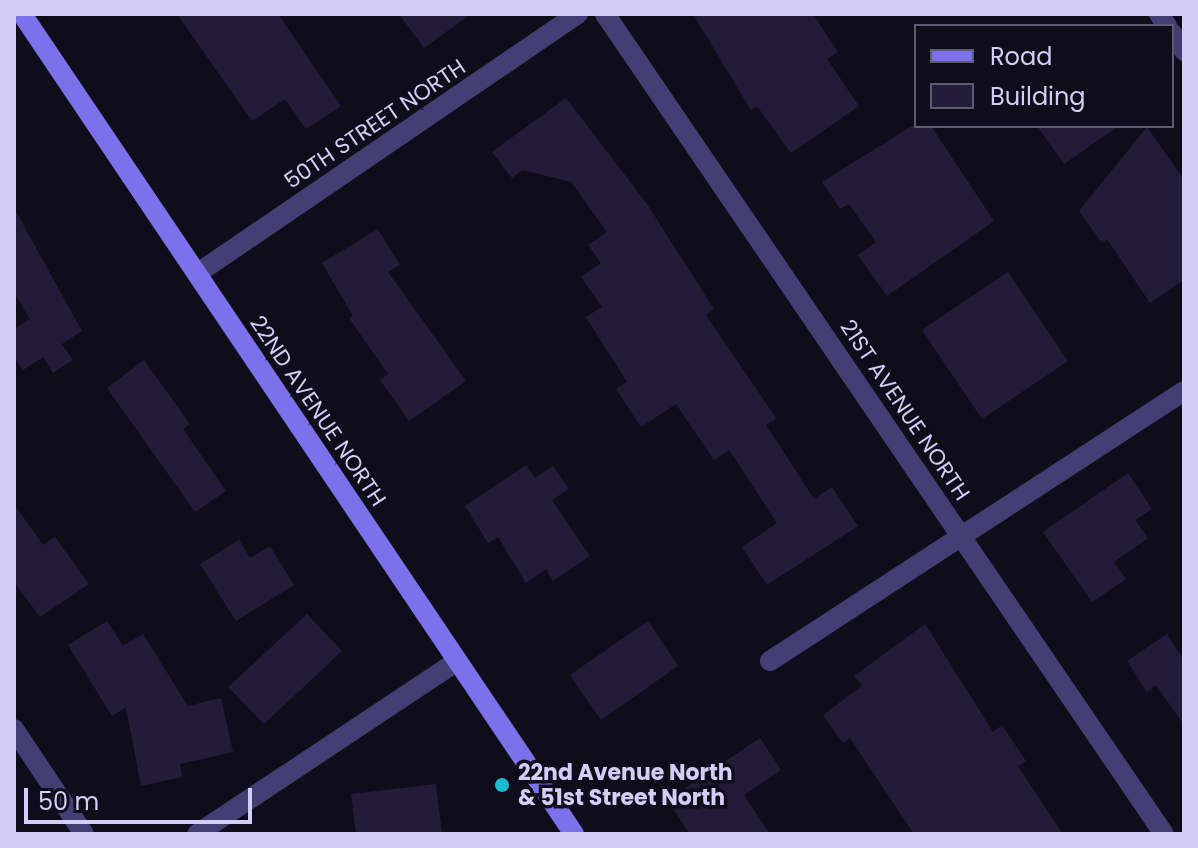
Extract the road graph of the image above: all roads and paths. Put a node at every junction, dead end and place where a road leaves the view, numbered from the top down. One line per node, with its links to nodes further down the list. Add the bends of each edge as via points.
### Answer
1 (22, 14): 4 (main road, 22ND AVENUE NORTH)
2 (578, 14): 4 (street, 50TH STREET NORTH)
3 (605, 14): 6 (street, 21ST AVENUE NORTH)
4 (198, 273): 8 (main road, 22ND AVENUE NORTH)
5 (1184, 391): 6 (street)
6 (961, 535): 7 (street); 13 (street, 21ST AVENUE NORTH)
7 (770, 661)
8 (456, 662): 11 (street); 12 (main road, 22ND AVENUE NORTH)
9 (14, 729): 10 (street)
10 (84, 834)
11 (197, 834)
12 (574, 834)
13 (1164, 834)

